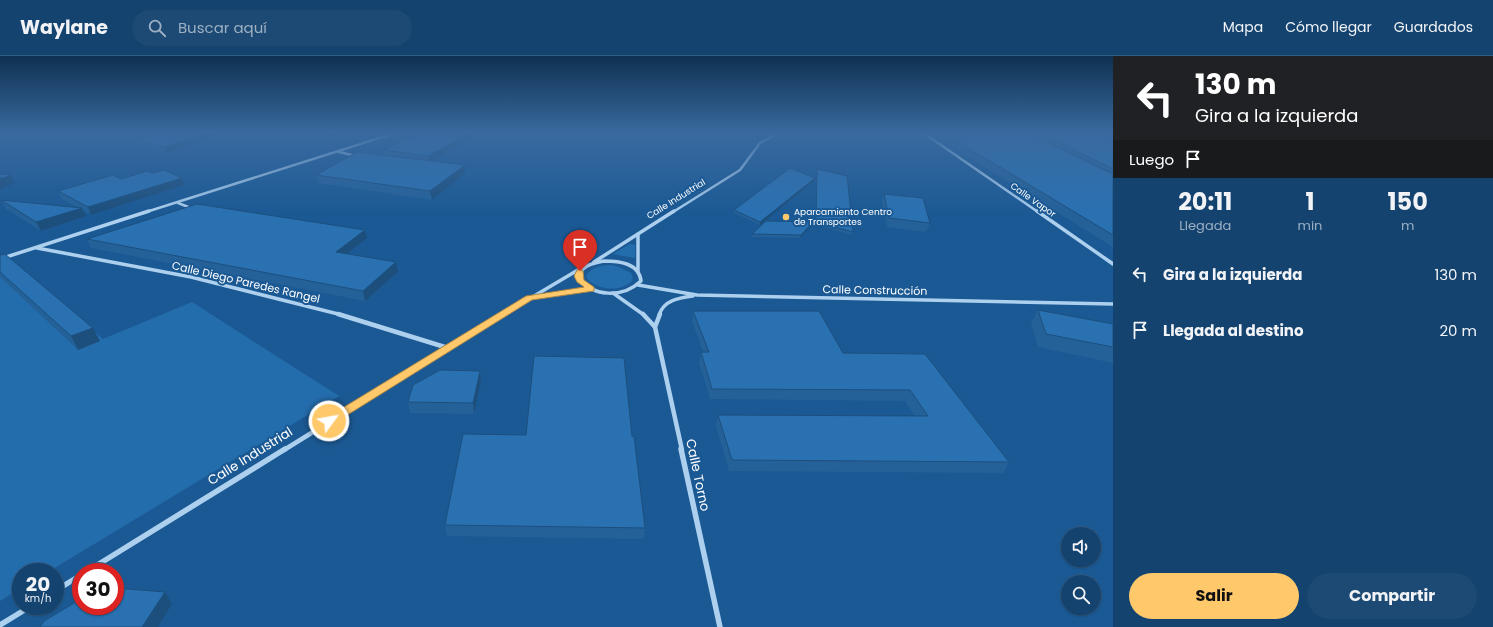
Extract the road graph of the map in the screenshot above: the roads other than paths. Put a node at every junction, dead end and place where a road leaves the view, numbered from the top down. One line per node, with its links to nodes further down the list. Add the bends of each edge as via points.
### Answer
1 (312, 161): 4 (street)
2 (747, 161): 6 (street, Calle Industrial, via 740,170)
3 (964, 161): 10 (street, Calle Vapor)
4 (178, 203): 5 (street); 7 (street)
5 (192, 208)
6 (638, 234): 9 (street, Calle Industrial); 12 (street)
7 (37, 248): 8 (street); 20 (street, Calle Diego Paredes Rangel, via 228,286 347,316)
8 (0, 259)
9 (594, 262): 11 (street, Calle Industrial); 12 (street, via 624,263)
10 (1113, 264)
11 (583, 267): 14 (street, via 578,276 584,285); 17 (street, Calle Industrial)
12 (638, 271): 13 (street, via 641,281)
13 (638, 285): 15 (street); 16 (street, Calle Construcción)
14 (591, 289): 15 (street, Calle Industrial); 17 (street, Calle Industrial)
15 (613, 292): 19 (street, via 639,310)
16 (698, 295): 18 (street, Calle Construcción); 19 (street, via 677,298 662,307)
17 (529, 298): 20 (street, Calle Industrial)
18 (1113, 304)
19 (655, 327): 24 (street, Calle Torno)
20 (448, 348): 21 (street, Calle Industrial)
21 (101, 563)
22 (17, 615): 23 (street)
23 (0, 626)
24 (720, 627)

